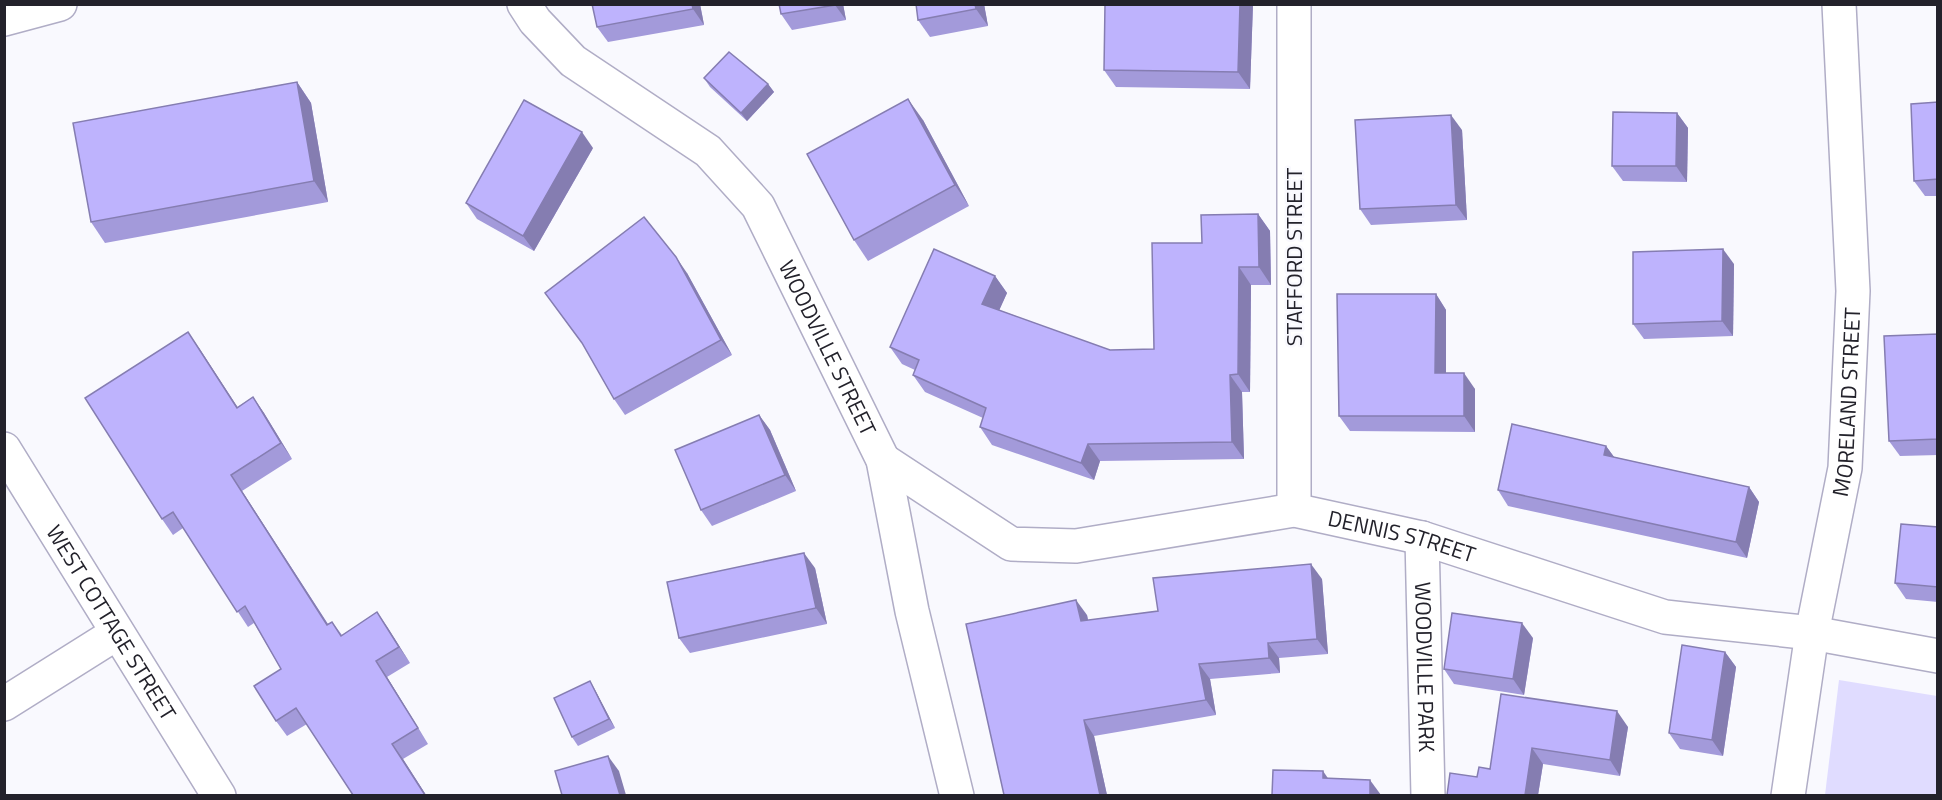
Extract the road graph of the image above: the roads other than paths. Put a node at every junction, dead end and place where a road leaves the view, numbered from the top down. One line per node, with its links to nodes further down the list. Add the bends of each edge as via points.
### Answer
1 (60, 4): 5 (street)
2 (524, 4): 7 (street, WOODVILLE STREET, via 573,61 708,151 758,206)
3 (1294, 4): 8 (street, STAFFORD STREET)
4 (1839, 4): 11 (street, MORELAND STREET, via 1853,291 1845,468)
5 (4, 19)
6 (4, 449): 10 (street, WEST COTTAGE STREET)
7 (883, 459): 8 (street, DENNIS STREET, via 1011,544 1076,546); 15 (street, WOODVILLE STREET, via 912,611)
8 (1294, 510): 9 (street, DENNIS STREET)
9 (1422, 538): 11 (street, DENNIS STREET, via 1665,617); 16 (street, WOODVILLE PARK)
10 (117, 633): 13 (street); 14 (street, WEST COTTAGE STREET)
11 (1812, 633): 12 (street, DENNIS STREET); 17 (street, MORELAND STREET)
12 (1938, 656)
13 (4, 704)
14 (219, 795)
15 (957, 795)
16 (1428, 795)
17 (1788, 795)

